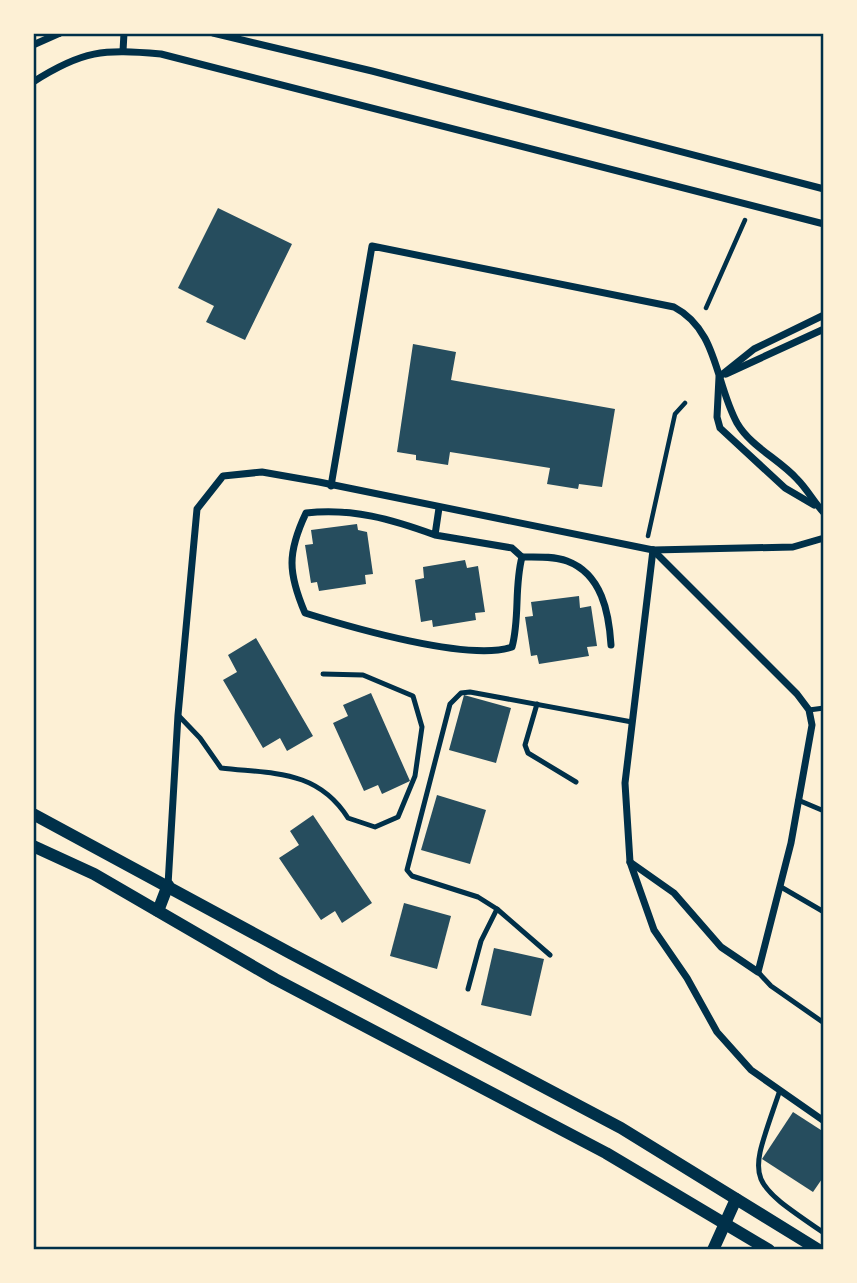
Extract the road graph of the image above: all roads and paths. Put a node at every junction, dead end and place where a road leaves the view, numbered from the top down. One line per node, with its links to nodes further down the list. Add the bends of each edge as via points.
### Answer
1 (60, 33): 4 (street)
2 (124, 33): 5 (street)
3 (213, 33): 7 (street)
4 (33, 45)
5 (123, 51): 6 (street, via 85,54); 9 (street, via 199,62)
6 (33, 82)
7 (824, 189)
8 (745, 220): 10 (path)
9 (824, 224)
10 (706, 307)
11 (824, 315): 13 (street, via 754,349)
12 (824, 329): 13 (street)
13 (719, 377): 15 (street, via 695,321 674,307 372,246); 17 (street, via 737,423 797,479); 17 (street, via 720,428 785,488)
14 (685, 403): 20 (path, via 676,414)
15 (331, 486): 16 (street); 27 (street, via 262,472 223,476 197,509)
16 (439, 508): 18 (street); 20 (street)
17 (821, 510)
18 (435, 535): 21 (street, via 512,548); 21 (street, via 371,514 306,513 293,541 292,580 305,613 434,645 497,652 512,647)
19 (824, 538): 20 (street, via 793,547)
20 (649, 549): 26 (street); 28 (street)
21 (523, 557): 22 (street, via 567,561 583,570 609,612)
22 (611, 645)
23 (323, 674): 27 (lane, via 363,675 413,695 422,727 415,776 398,817 375,827 348,818 326,793 297,776 221,768)
24 (537, 704): 28 (lane); 29 (lane, via 525,745 528,753); 37 (lane, via 470,692 454,698 407,866 412,876 457,888)
25 (824, 708): 26 (lane)
26 (809, 710): 30 (street, via 812,725)
27 (178, 715): 35 (street)
28 (632, 722): 34 (street, via 625,783)
29 (576, 782)
30 (798, 800): 31 (lane); 36 (street)
31 (824, 811)
32 (33, 814): 35 (street)
33 (33, 846): 38 (street)
34 (630, 862): 41 (street, via 674,893 721,947); 44 (street, via 654,930 717,1032 751,1070)
35 (168, 885): 38 (street); 46 (street, via 621,1128)
36 (781, 887): 39 (lane); 41 (street)
37 (497, 909): 40 (lane); 42 (lane, via 481,941)
38 (158, 911): 47 (street, via 275,979 606,1153)
39 (824, 912)
40 (550, 956)
41 (758, 972): 43 (lane)
42 (468, 989)
43 (824, 1023)
44 (780, 1090): 45 (street); 48 (lane, via 759,1153 759,1178 771,1197)
45 (824, 1121)
46 (736, 1199): 47 (street); 51 (street)
47 (725, 1221): 49 (street); 50 (street)
48 (824, 1233)
49 (713, 1250)
50 (769, 1250)
51 (819, 1250)

